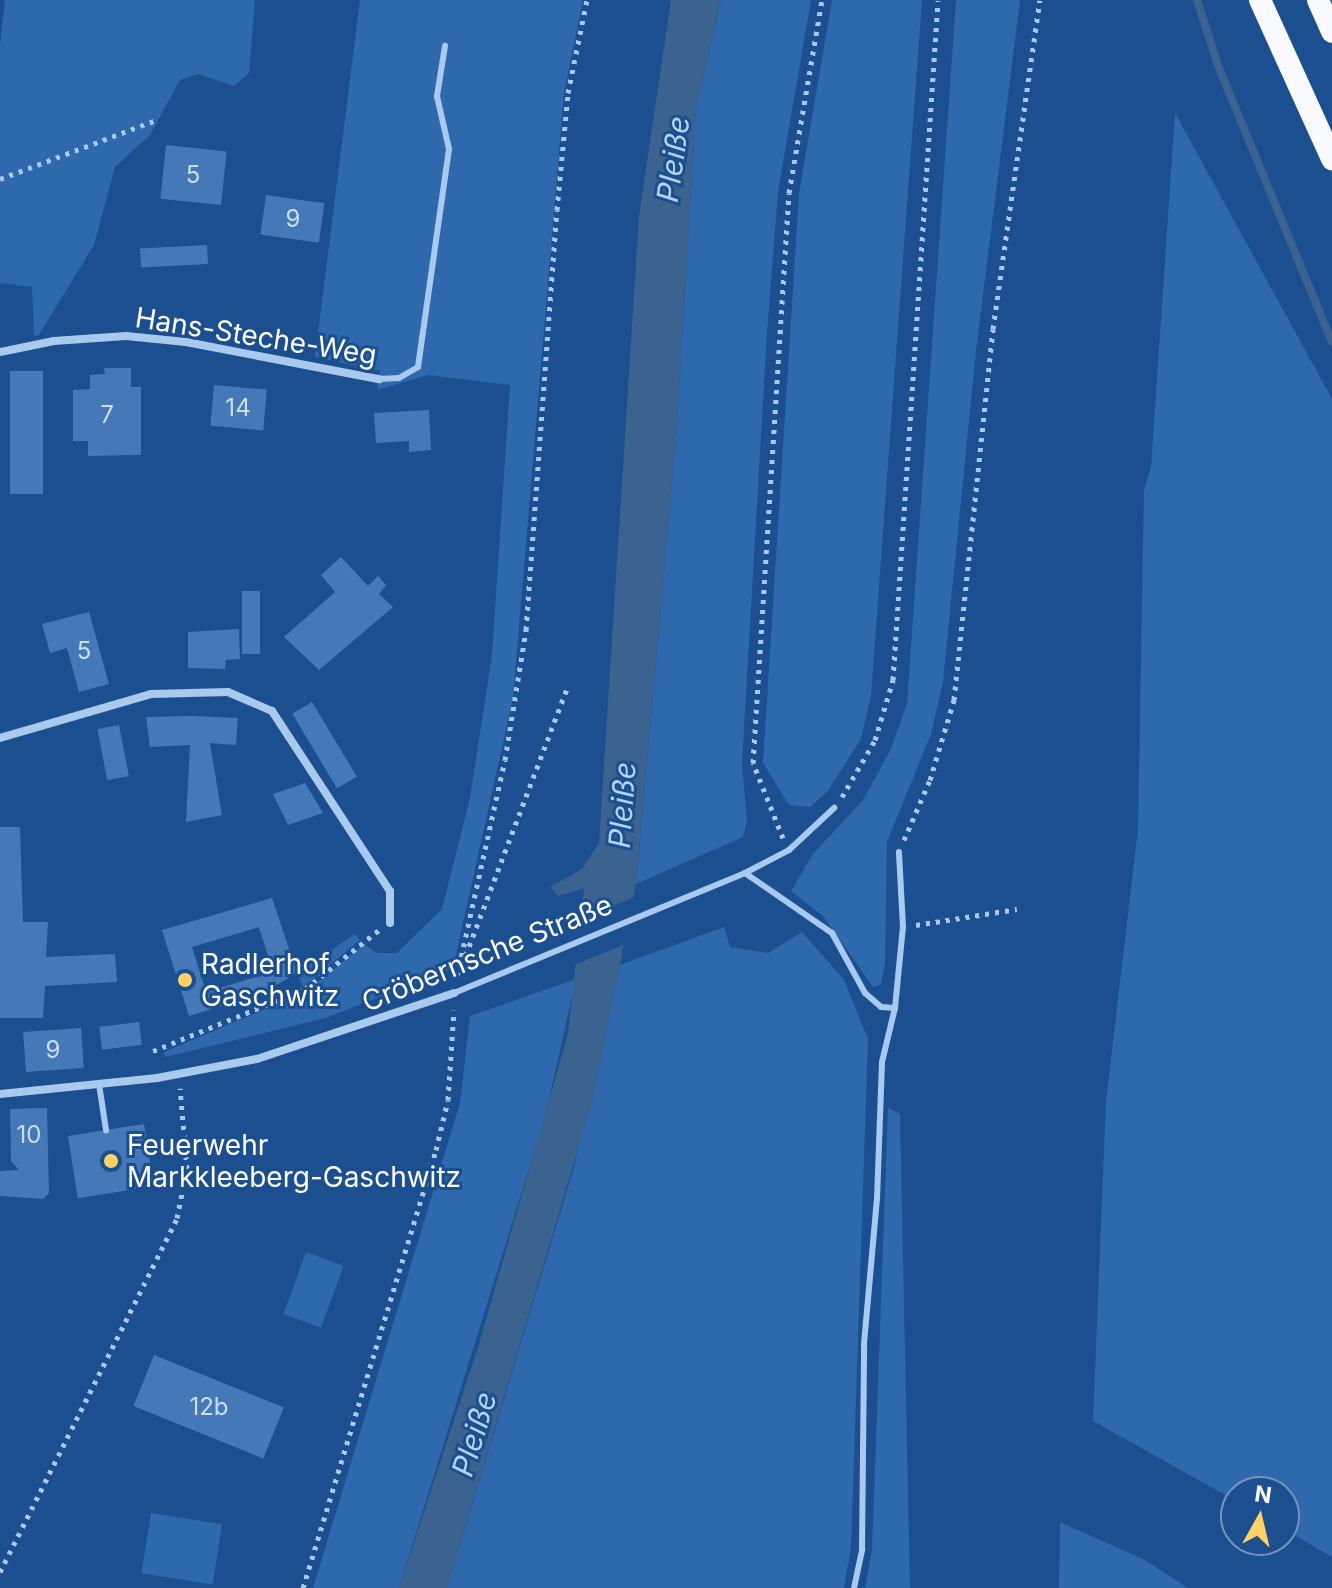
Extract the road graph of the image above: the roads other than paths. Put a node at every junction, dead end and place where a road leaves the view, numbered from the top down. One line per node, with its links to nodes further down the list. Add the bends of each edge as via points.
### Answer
1 (1260, 0): 5 (highway)
2 (1318, 0): 3 (highway)
3 (1332, 32)
4 (445, 46): 7 (lane, Hans-Steche-Weg, via 437,96 449,149 427,323 418,367 399,378)
5 (1332, 159)
6 (0, 352): 7 (street, Hans-Steche-Weg, via 54,341 126,336 186,342)
7 (379, 379)
8 (0, 738): 12 (street, via 151,694 228,692 272,711 390,891)
9 (834, 808): 11 (lane, Cröbernsche Straße, via 789,850)
10 (899, 852): 14 (lane, via 903,927)
11 (745, 873): 13 (lane, Cröbernsche Straße); 14 (lane, via 832,933 865,993 881,1007)
12 (390, 923)
13 (454, 993): 15 (street, Cröbernsche Straße, via 322,1041 178,1075)
14 (895, 1008): 18 (lane, via 882,1062 864,1344 862,1549)
15 (99, 1084): 16 (street, Cröbernsche Straße); 17 (lane)
16 (0, 1094)
17 (106, 1130)
18 (854, 1588)

